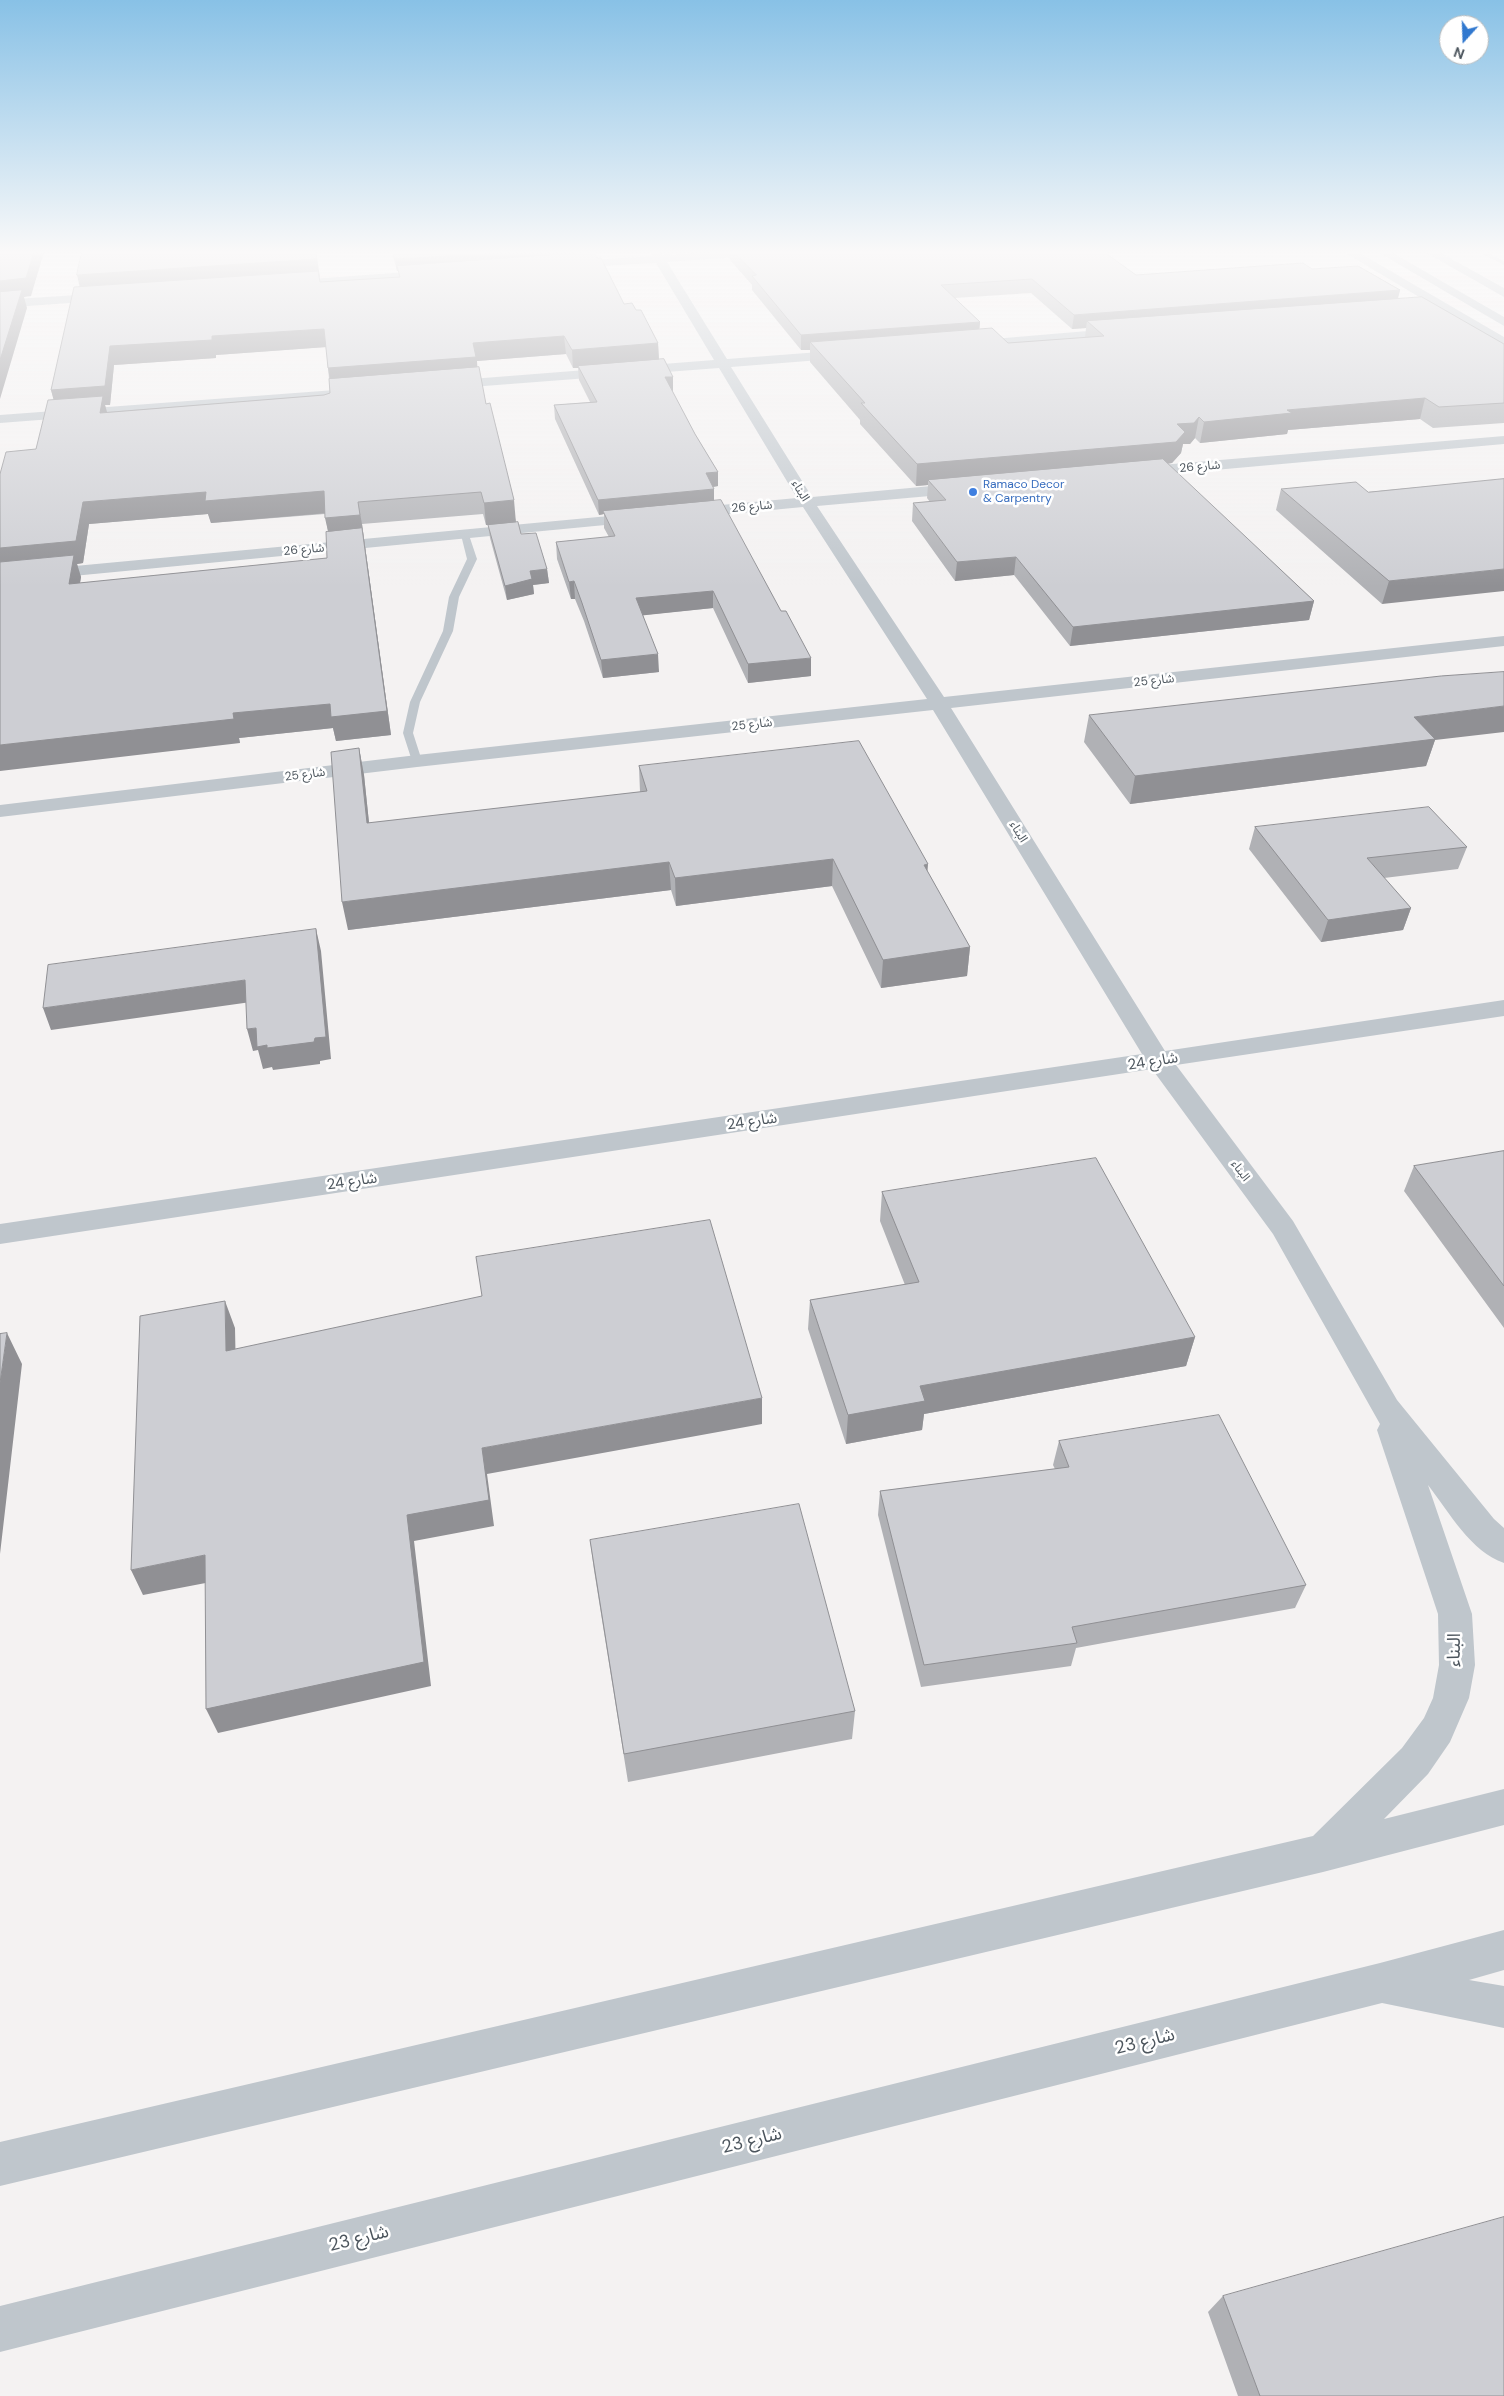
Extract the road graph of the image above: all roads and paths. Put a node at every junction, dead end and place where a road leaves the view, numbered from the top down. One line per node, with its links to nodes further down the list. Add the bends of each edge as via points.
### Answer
1 (723, 364): 2 (street); 8 (street, البناء)
2 (436, 386)
3 (376, 391): 4 (street)
4 (0, 419)
5 (1504, 440): 6 (street, شارع 26)
6 (1121, 474)
7 (983, 486): 8 (street, شارع 26)
8 (807, 502): 9 (street, شارع 26); 12 (street, البناء)
9 (465, 535): 10 (street, شارع 26); 13 (lane, via 472,558 454,598 448,631 415,702 408,733)
10 (0, 578)
11 (1504, 641): 12 (street, شارع 25)
12 (940, 705): 13 (street, شارع 25); 16 (street, البناء)
13 (417, 761): 14 (street, شارع 25)
14 (0, 811)
15 (1504, 1008): 16 (street, شارع 24)
16 (1159, 1061): 17 (street, شارع 24); 18 (street, البناء, via 1283,1228)
17 (0, 1234)
18 (1386, 1409): 19 (street, البناء, via 1482,1529); 21 (street, البناء, via 1455,1614 1457,1666 1451,1698 1415,1761)
19 (1504, 1549)
20 (1504, 1807): 21 (street)
21 (1323, 1853): 25 (street)
22 (1504, 1950): 23 (street, شارع 23)
23 (1380, 1983): 24 (street); 26 (street, شارع 23)
24 (1504, 2007)
25 (0, 2164)
26 (0, 2329)

